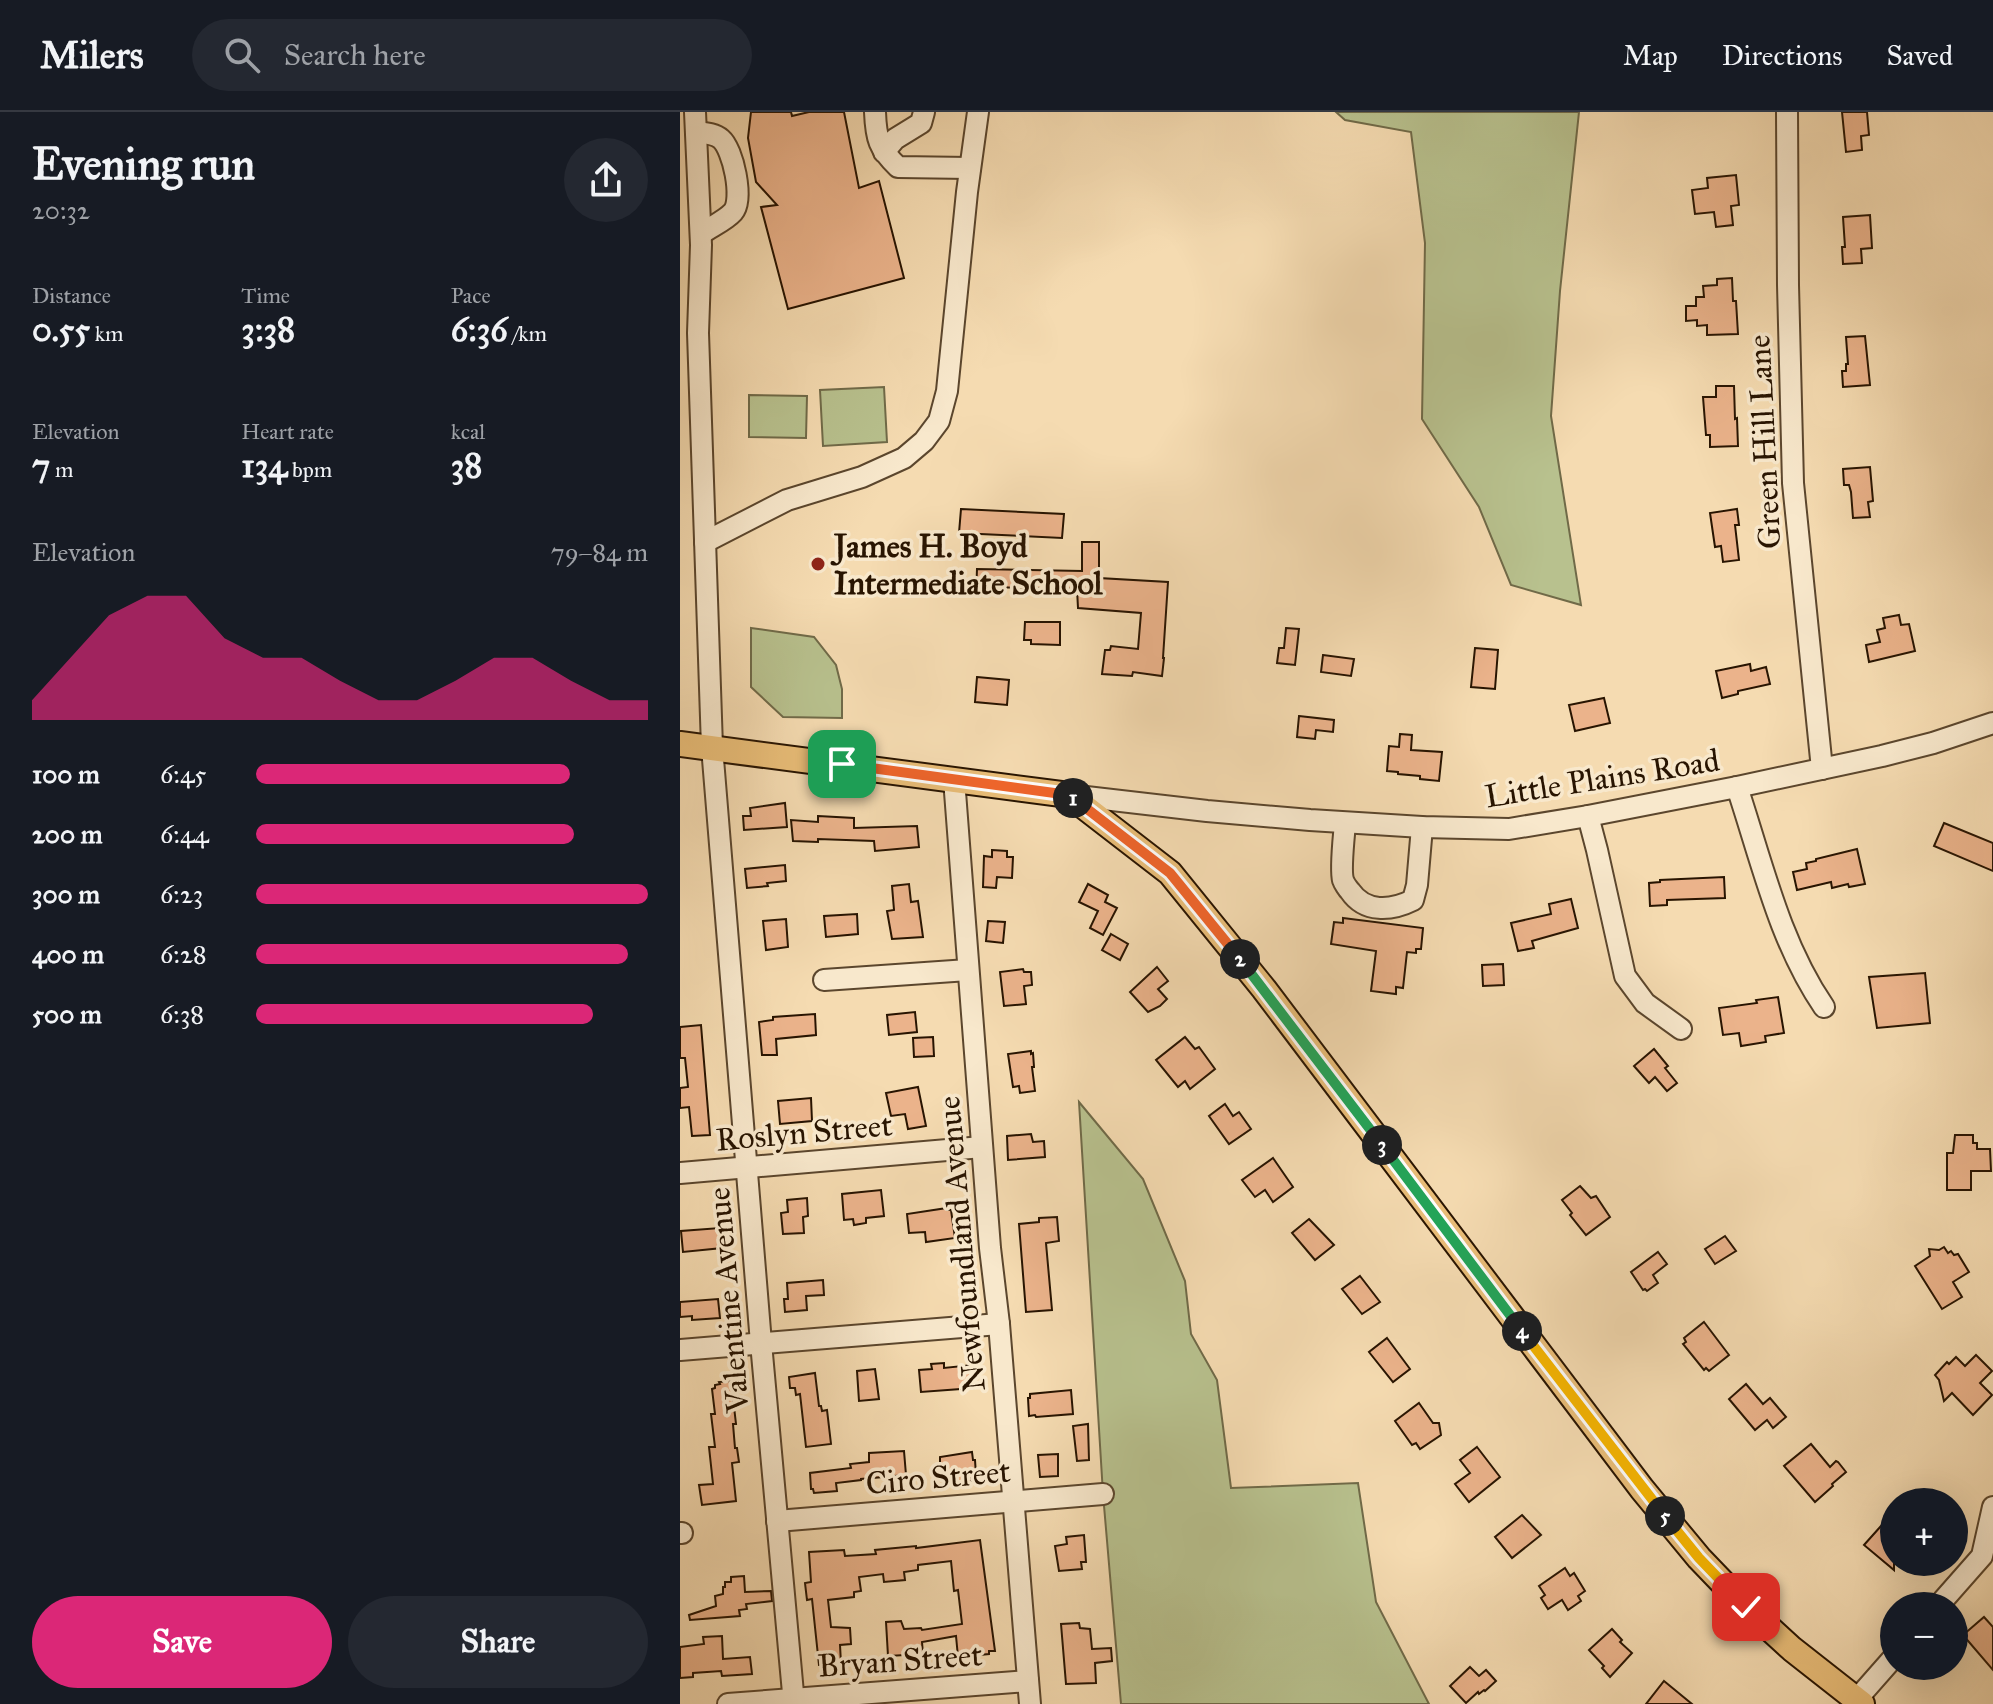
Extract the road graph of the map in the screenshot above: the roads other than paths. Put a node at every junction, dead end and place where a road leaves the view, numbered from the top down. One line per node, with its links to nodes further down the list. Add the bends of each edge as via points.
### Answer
1 (875, 112): 6 (street, via 876,138)
2 (924, 112): 6 (street, via 921,123)
3 (978, 112): 7 (street)
4 (1787, 112): 13 (street, Green Hill Lane, via 1793,483)
5 (696, 122): 8 (street, Valentine Avenue); 8 (street, via 727,146 737,182 733,212)
6 (884, 152): 7 (street, via 898,167)
7 (970, 168): 9 (street, via 947,391 939,421 904,458 787,500)
8 (701, 234): 9 (street, Valentine Avenue, via 698,333)
9 (705, 542): 12 (street, Valentine Avenue)
10 (1993, 723): 13 (street, Little Plains Road)
11 (680, 744): 12 (main road)
12 (712, 747): 14 (main road); 25 (street, Valentine Avenue)
13 (1822, 769): 15 (street, Little Plains Road)
14 (954, 779): 16 (main road); 20 (street, Newfoundland Avenue)
15 (1737, 787): 17 (street, Little Plains Road); 22 (street, via 1780,923)
16 (1069, 795): 18 (street, Little Plains Road); 38 (main road, via 1170,873 1699,1558 1792,1649)
17 (1588, 816): 19 (street, Little Plains Road, via 1509,829); 23 (street, via 1625,976 1645,1003)
18 (1345, 823): 19 (street, Little Plains Road); 19 (street, via 1343,882 1366,905 1384,909 1413,900)
19 (1422, 827)
20 (968, 970): 21 (street); 24 (street, Newfoundland Avenue)
21 (824, 980)
22 (1824, 1007)
23 (1681, 1029)
24 (982, 1147): 25 (street, Roslyn Street); 27 (street, Newfoundland Avenue)
25 (747, 1168): 26 (street, Roslyn Street); 28 (street, Valentine Avenue)
26 (680, 1173)
27 (999, 1324): 28 (street); 31 (street, Newfoundland Avenue)
28 (761, 1343): 29 (street); 33 (street, Valentine Avenue)
29 (680, 1350)
30 (1103, 1494): 31 (street, Ciro Street)
31 (1013, 1501): 33 (street, Ciro Street); 36 (street, Newfoundland Avenue)
32 (1993, 1507): 34 (street, via 1982,1556)
33 (777, 1521): 37 (street, Valentine Avenue)
34 (1950, 1592)
35 (1880, 1676): 38 (street)
36 (1028, 1681): 37 (street, Bryan Street); 40 (street, Newfoundland Avenue)
37 (794, 1701): 39 (street, Bryan Street)
38 (1860, 1702)
39 (728, 1704)
40 (1030, 1704)

